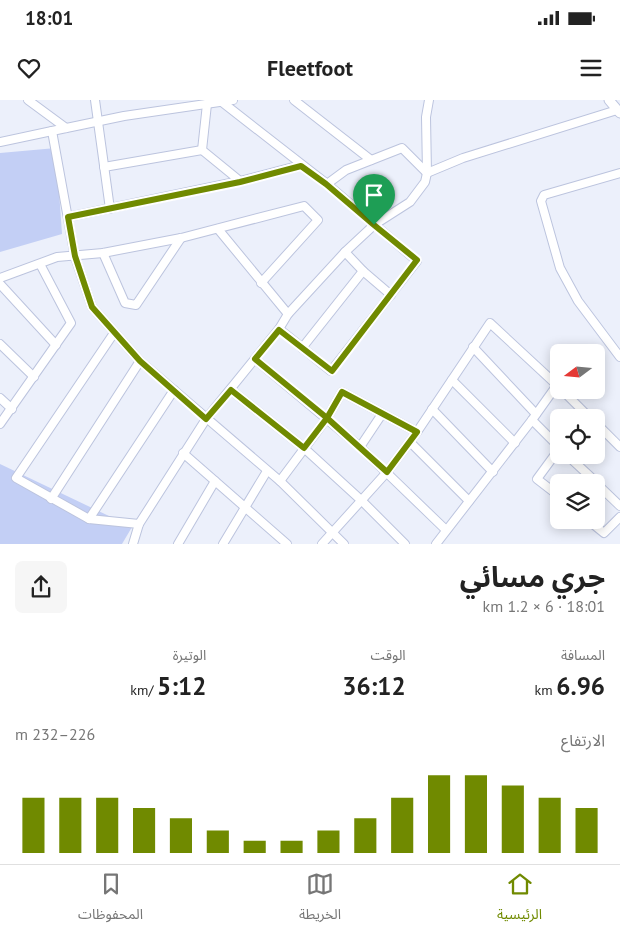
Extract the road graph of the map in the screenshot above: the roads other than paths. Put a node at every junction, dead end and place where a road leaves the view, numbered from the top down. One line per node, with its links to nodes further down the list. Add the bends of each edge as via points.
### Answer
1 (28, 100): 12 (street)
2 (95, 100): 11 (street)
3 (233, 100): 7 (street)
4 (294, 100): 16 (street)
5 (429, 100): 19 (street, via 426,117)
6 (609, 100): 10 (street)
7 (222, 101): 9 (street); 17 (street)
8 (189, 103): 9 (street); 11 (street)
9 (207, 104): 15 (street)
10 (618, 111): 19 (street, via 463,158)
11 (98, 122): 12 (street); 18 (street)
12 (66, 128): 13 (street)
13 (52, 131): 14 (street); 24 (street)
14 (0, 142)
15 (202, 150): 18 (street); 21 (street)
16 (371, 160): 19 (street, via 402,148); 22 (street, via 346,170)
17 (301, 166): 21 (street); 22 (street)
18 (104, 167): 23 (street)
19 (427, 173): 25 (street, via 425,182 410,202)
20 (620, 173): 44 (street, via 544,195 541,201 560,268 578,301)
21 (240, 182): 23 (street)
22 (326, 184): 25 (street)
23 (110, 209): 24 (street)
24 (68, 217): 30 (street)
25 (374, 225): 28 (street); 36 (street, via 417,260)
26 (218, 229): 27 (street); 34 (street); 34 (street, via 304,206 318,220)
27 (181, 238): 29 (street); 29 (street, via 136,306 125,303)
28 (345, 252): 32 (street); 37 (street)
29 (104, 253): 30 (street)
30 (75, 256): 31 (street, via 57,257); 39 (street, via 92,307)
31 (40, 264): 33 (street); 41 (street, via 71,323)
32 (363, 270): 36 (street); 43 (street)
33 (0, 278)
34 (261, 283): 37 (street)
35 (0, 284): 41 (street)
36 (391, 295): 43 (street, via 332,371)
37 (288, 314): 38 (street)
38 (279, 330): 43 (street); 45 (street)
39 (114, 333): 46 (street); 82 (street, via 16,478)
40 (0, 344): 47 (street)
41 (56, 345): 47 (street)
42 (473, 347): 48 (street, via 490,322); 49 (street); 59 (street)
43 (302, 348)
44 (620, 357)
45 (255, 359): 51 (street); 60 (street)
46 (140, 361): 50 (street); 82 (street)
47 (34, 376): 55 (street)
48 (550, 379)
49 (452, 380): 56 (street); 67 (street)
50 (174, 390): 61 (street); 88 (street)
51 (231, 390): 61 (street); 70 (street)
52 (0, 398): 55 (street)
53 (550, 398): 59 (street)
54 (571, 399): 57 (street)
55 (12, 409): 62 (street)
56 (432, 409): 63 (street); 76 (street)
57 (581, 409)
58 (382, 414): 60 (street, via 342,392); 63 (street); 68 (street)
59 (534, 417): 65 (street); 67 (street)
60 (327, 418): 68 (street); 70 (street)
61 (206, 419): 71 (street); 74 (street)
62 (0, 424)
63 (417, 432): 66 (street)
64 (605, 433): 69 (street)
65 (550, 437)
66 (410, 442): 75 (street); 83 (street)
67 (515, 443): 76 (street)
68 (360, 447): 75 (street)
69 (620, 447)
70 (304, 448): 79 (street); 84 (street)
71 (183, 453): 78 (street); 89 (street)
72 (550, 461): 80 (street, via 537,479)
73 (576, 464): 77 (street)
74 (266, 471): 79 (street); 86 (street)
75 (387, 472): 84 (street); 91 (street)
76 (493, 472): 83 (street)
77 (587, 474)
78 (215, 481): 86 (street); 95 (street)
79 (280, 481): 92 (street)
80 (550, 489)
81 (605, 492): 85 (street)
82 (51, 499): 88 (street)
83 (469, 501): 91 (street)
84 (362, 502): 92 (street); 99 (street)
85 (620, 506)
86 (246, 507): 93 (street); 96 (street)
87 (620, 517): 90 (street, via 604,533)
88 (89, 519): 89 (street)
89 (139, 524): 94 (street)
90 (599, 529)
91 (446, 530): 100 (street)
92 (333, 533): 97 (street); 98 (street)
93 (225, 543)
94 (133, 544)
95 (178, 544)
96 (287, 544)
97 (322, 544)
98 (344, 544)
99 (405, 544)
100 (436, 544)

